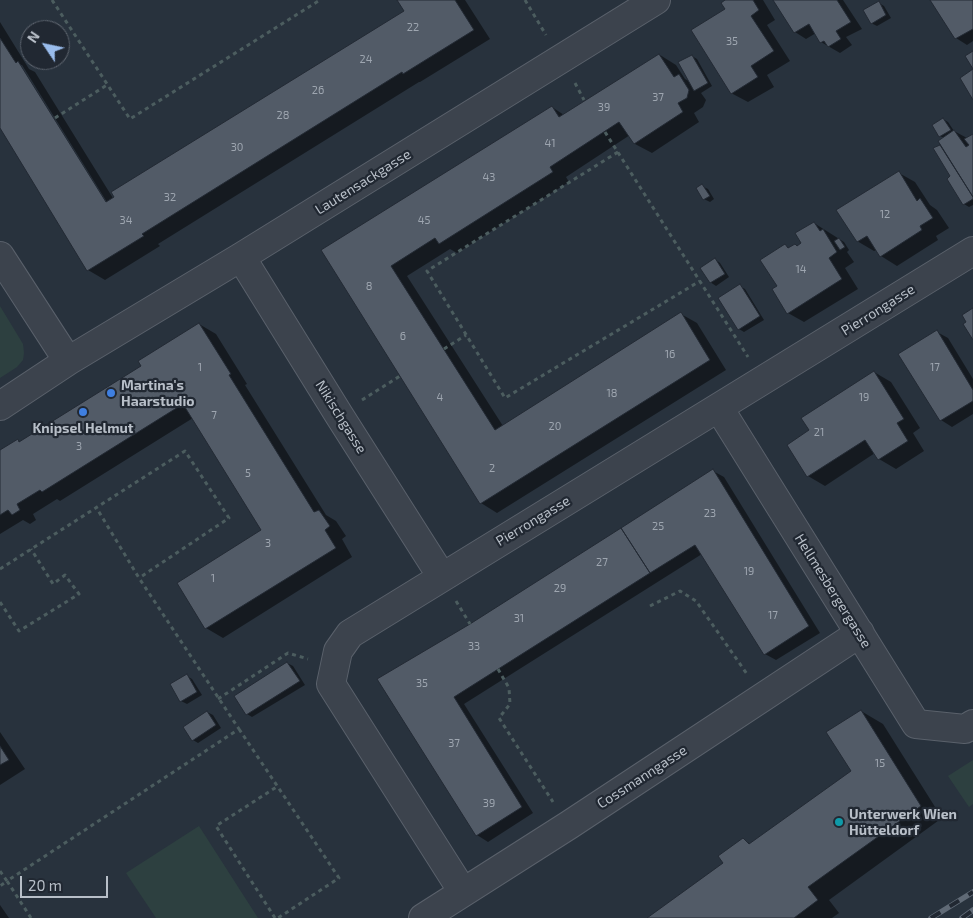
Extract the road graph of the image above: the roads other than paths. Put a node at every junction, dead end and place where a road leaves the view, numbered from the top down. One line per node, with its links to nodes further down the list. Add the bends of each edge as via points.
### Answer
1 (656, 0): 4 (street, Lautensackgasse)
2 (973, 251): 7 (street, Pierrongasse)
3 (0, 256): 5 (street)
4 (242, 257): 5 (street, Lautensackgasse); 8 (street, Nikischgasse)
5 (68, 361): 6 (street, Lautensackgasse)
6 (0, 406)
7 (719, 408): 8 (street, Pierrongasse); 9 (street, Hellmesbergergasse)
8 (442, 577): 11 (street, Pierrongasse, via 350,634 338,651 331,684)
9 (860, 633): 10 (street, Hellmesbergergasse, via 916,724 965,728); 11 (street, Cossmanngasse)
10 (973, 724)
11 (464, 892): 12 (street, Cossmanngasse)
12 (424, 918)

